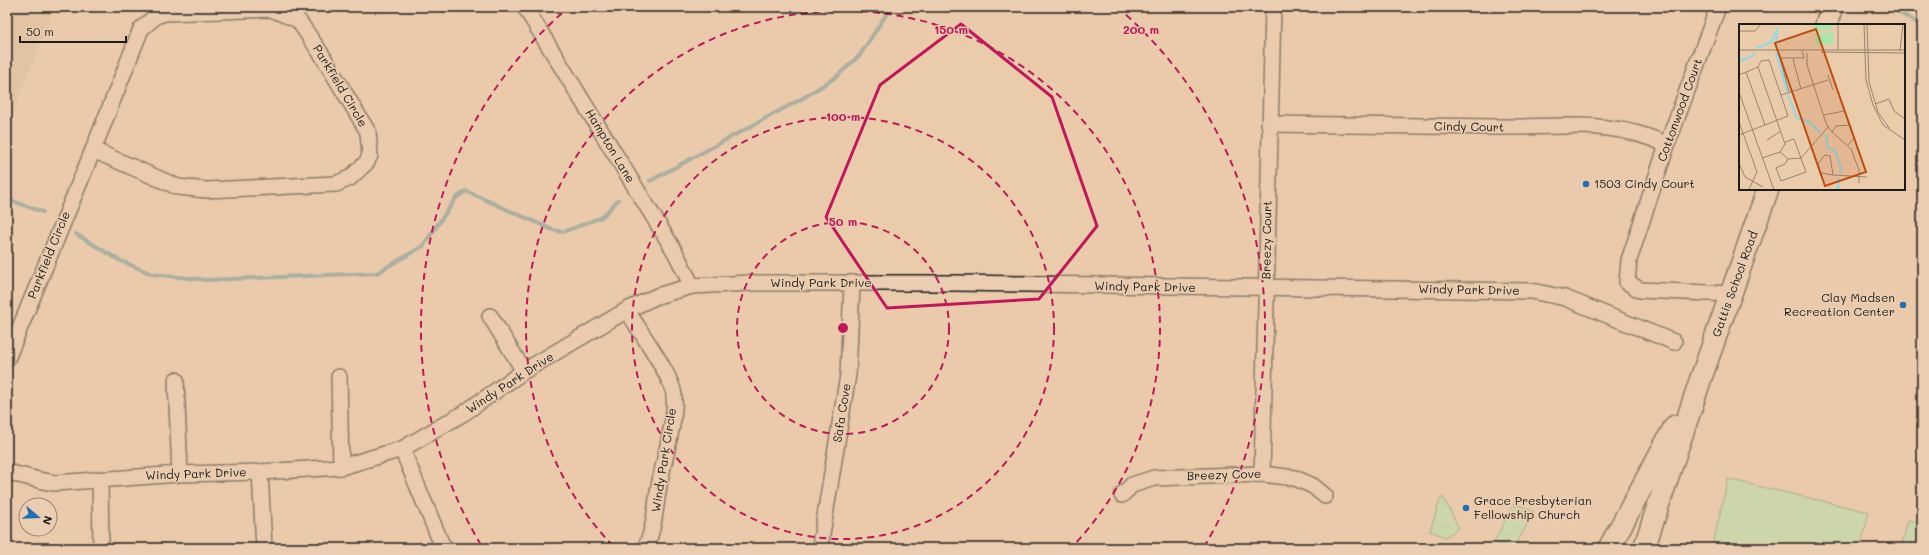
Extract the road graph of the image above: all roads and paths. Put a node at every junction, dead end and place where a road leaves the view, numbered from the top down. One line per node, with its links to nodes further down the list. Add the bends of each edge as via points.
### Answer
1 (525, 7): 11 (street, Hampton Lane, via 675,252)
2 (1272, 7): 6 (street, Breezy Court)
3 (1718, 7): 7 (street, Cottonwood Court)
4 (1832, 7): 5 (main road)
5 (1826, 24)
6 (1269, 124): 7 (street, Cindy Court, via 1600,127 1634,132); 12 (street, Breezy Court)
7 (1667, 145): 13 (street, Cottonwood Court, via 1628,260 1627,282 1640,290)
8 (93, 150): 8 (street, Parkfield Circle, via 141,29 156,16 174,12 270,9 291,16 305,29 368,132 370,155 364,166 350,178 336,184 206,190 178,187); 17 (street, Parkfield Circle)
9 (1768, 190): 13 (main road, Gattis School Road)
10 (852, 284): 11 (street, Windy Park Drive, via 750,282); 12 (street, Windy Park Drive, via 955,283); 31 (street, Safa Cove, via 848,375)
11 (692, 286): 14 (street, Windy Park Drive, via 657,296)
12 (1266, 289): 16 (street, Windy Park Drive, via 1532,291 1565,298); 27 (street, Breezy Court)
13 (1731, 294): 20 (main road, Gattis School Road)
14 (627, 310): 18 (street, Windy Park Drive); 35 (street, Windy Park Circle, via 668,378 673,391 670,434 653,528)
15 (490, 316): 18 (street)
16 (1674, 342)
17 (7, 359)
18 (524, 371): 22 (street, Windy Park Drive, via 464,413)
19 (338, 377): 23 (street)
20 (1701, 378): 36 (main road, Gattis School Road); 37 (main road, Gattis School Road)
21 (176, 380): 26 (street)
22 (402, 449): 23 (street, Windy Park Drive); 34 (street, via 442,545)
23 (341, 467): 25 (street, Windy Park Drive)
24 (7, 472): 28 (street, Windy Park Drive, via 55,483)
25 (260, 472): 26 (street, Windy Park Drive); 33 (street)
26 (180, 474): 28 (street, Windy Park Drive)
27 (1262, 474): 29 (street, Breezy Cove, via 1154,478 1132,485); 30 (street, Breezy Cove, via 1295,478 1313,486)
28 (100, 479): 32 (street)
29 (1122, 495)
30 (1325, 496)
31 (821, 540)
32 (101, 548)
33 (264, 548)
34 (446, 548)
35 (645, 548)
36 (1609, 548)
37 (1644, 548)

